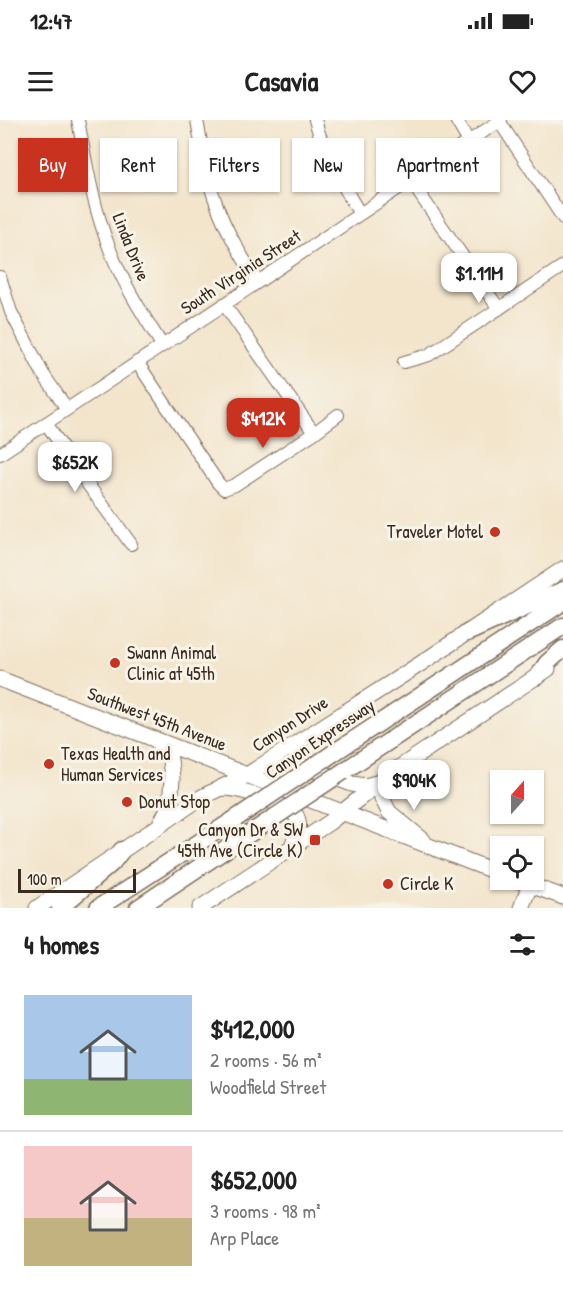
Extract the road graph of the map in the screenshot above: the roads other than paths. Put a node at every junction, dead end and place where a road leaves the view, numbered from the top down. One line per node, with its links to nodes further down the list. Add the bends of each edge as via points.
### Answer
1 (78, 120): 17 (street, Linda Drive, via 93,200 109,248 131,296)
2 (197, 120): 14 (street, via 215,202 232,240)
3 (315, 120): 10 (street, via 339,178)
4 (456, 120): 6 (street)
5 (500, 121): 7 (street, South Virginia Street); 11 (street)
6 (467, 138)
7 (475, 138)
8 (392, 192): 10 (street, South Virginia Street)
9 (418, 192): 16 (street)
10 (360, 214): 14 (street, South Virginia Street)
11 (563, 218)
12 (563, 266): 16 (street)
13 (0, 277): 20 (street, via 11,312 43,374)
14 (258, 282): 15 (street, South Virginia Street)
15 (224, 304): 17 (street, South Virginia Street); 23 (street)
16 (499, 309): 19 (street, via 429,355)
17 (162, 345): 18 (street, South Virginia Street)
18 (137, 362): 20 (street, South Virginia Street); 23 (street, via 224,489)
19 (404, 362)
20 (67, 409): 22 (street, South Virginia Street)
21 (338, 415): 23 (street)
22 (46, 423): 24 (street, South Virginia Street); 25 (street)
23 (314, 433)
24 (0, 454)
25 (131, 543)
26 (563, 568): 30 (main road, Canyon Drive)
27 (563, 590): 30 (highway)
28 (563, 602): 51 (highway, Canyon Expressway, bridge)
29 (563, 626): 52 (highway, bridge)
30 (467, 633): 35 (main road, Canyon Drive)
31 (563, 649): 33 (highway)
32 (563, 659): 33 (main road)
33 (538, 676): 38 (main road)
34 (0, 679): 36 (main road, Southwest 45th Avenue)
35 (301, 740): 37 (main road, Canyon Drive); 38 (main road, via 297,757 301,765 352,784)
36 (157, 741): 37 (main road, Southwest 45th Avenue); 41 (main road, via 170,759 172,779 170,805)
37 (247, 775): 39 (main road, Canyon Drive); 40 (main road, Southwest 45th Avenue)
38 (380, 782): 40 (main road); 43 (main road, via 389,812)
39 (219, 788): 41 (main road, Canyon Drive); 42 (main road, via 244,791 290,809 299,823)
40 (341, 813): 42 (main road); 43 (main road, Southwest 45th Avenue)
41 (160, 824): 44 (main road, Canyon Drive)
42 (292, 846): 53 (main road)
43 (433, 848): 45 (main road, Southwest 45th Avenue)
44 (122, 850): 49 (main road, Canyon Drive); 50 (highway, via 112,864)
45 (490, 870)
46 (528, 890): 54 (main road)
47 (544, 890): 48 (main road)
48 (563, 897)
49 (37, 908)
50 (60, 908)
51 (98, 908)
52 (138, 908)
53 (200, 908)
54 (521, 908)

